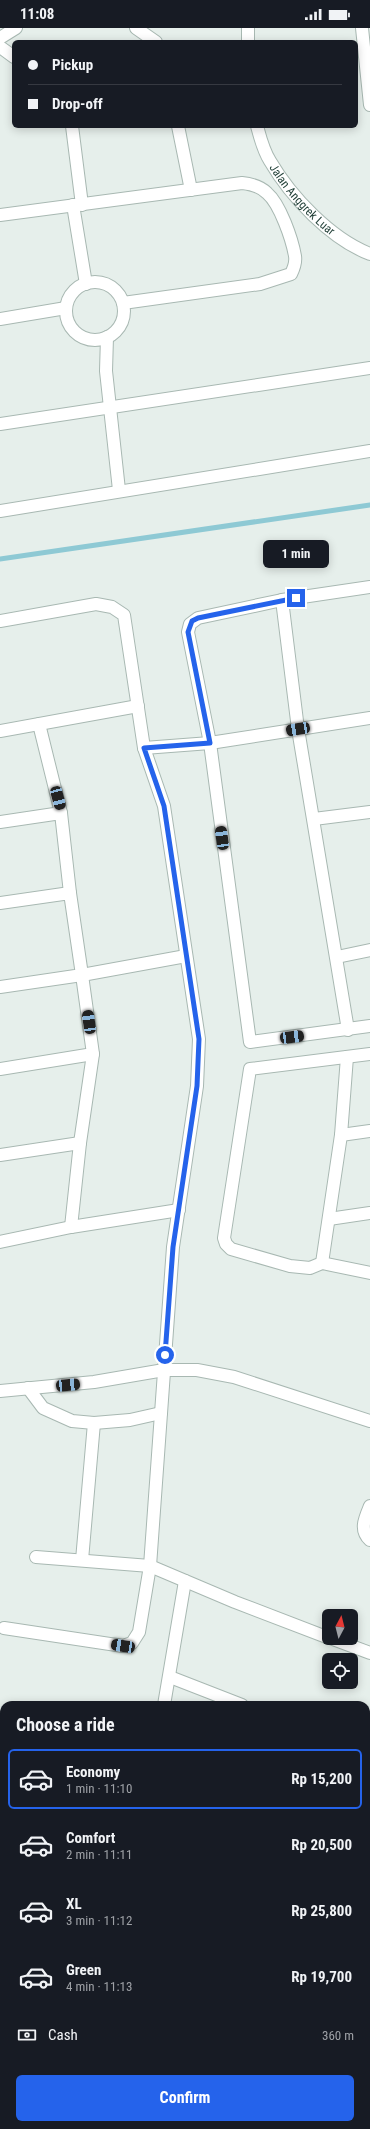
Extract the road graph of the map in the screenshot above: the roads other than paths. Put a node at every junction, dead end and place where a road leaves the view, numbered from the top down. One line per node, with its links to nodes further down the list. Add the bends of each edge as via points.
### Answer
1 (16, 28): 5 (street)
2 (136, 28): 6 (street)
3 (248, 28): 7 (street)
4 (362, 28): 10 (street)
5 (0, 38)
6 (153, 40)
7 (248, 40)
8 (0, 47): 9 (street)
9 (12, 56)
10 (370, 106)
11 (72, 128): 15 (street)
12 (178, 128): 14 (street)
13 (258, 128): 17 (street, Jalan Anggrek Luar, via 269,160 307,208 354,248)
14 (191, 190): 15 (street); 19 (street, via 252,184 268,194 280,211 295,256 295,266 291,274 260,284)
15 (77, 205): 16 (street); 18 (street)
16 (0, 215)
17 (370, 254)
18 (86, 284): 19 (street, via 108,285 115,290); 20 (street, via 70,296)
19 (123, 303): 22 (street, via 121,323)
20 (66, 308): 21 (street); 22 (street, via 68,321 75,332 94,339)
21 (0, 319)
22 (106, 337): 24 (street, via 106,371)
23 (370, 368): 24 (street)
24 (111, 409): 25 (street); 27 (street)
25 (0, 424)
26 (370, 451): 27 (street)
27 (120, 490): 28 (street)
28 (0, 510)
29 (370, 587): 30 (street)
30 (282, 600): 35 (street); 37 (street, via 198,618 190,624 188,632)
31 (0, 620): 32 (street, via 96,604 105,604 118,610 124,615)
32 (138, 706): 34 (street); 38 (street)
33 (370, 718): 35 (street)
34 (38, 724): 36 (street); 40 (street)
35 (298, 729): 37 (street); 41 (street)
36 (0, 730)
37 (210, 743): 38 (street); 51 (street, via 250,1042)
38 (144, 748): 46 (street, via 164,806)
39 (370, 812): 41 (street)
40 (61, 813): 42 (street); 43 (street)
41 (314, 819): 47 (street)
42 (0, 822)
43 (70, 893): 44 (street); 48 (street)
44 (0, 903)
45 (370, 950): 47 (street)
46 (186, 956): 48 (street); 60 (street, via 199,1039 199,1059)
47 (336, 957): 51 (street)
48 (82, 975): 49 (street); 52 (street)
49 (0, 987)
50 (370, 1026): 51 (street)
51 (348, 1030)
52 (93, 1054): 55 (street); 58 (street)
53 (370, 1054): 54 (street)
54 (347, 1057): 57 (street); 65 (street, via 250,1069 225,1230 226,1244 231,1249 290,1266 310,1268)
55 (0, 1069)
56 (370, 1131): 57 (street)
57 (341, 1135): 62 (street)
58 (80, 1143): 59 (street); 63 (street)
59 (0, 1155)
60 (179, 1210): 63 (street); 67 (street, via 173,1247)
61 (370, 1212): 62 (street)
62 (329, 1219): 65 (street)
63 (71, 1226): 64 (street)
64 (0, 1242)
65 (322, 1263): 66 (street)
66 (370, 1273)
67 (164, 1370): 68 (street, via 94,1382); 70 (street); 71 (street, via 214,1372)
68 (28, 1388): 69 (street); 72 (street, via 43,1408 72,1421)
69 (0, 1391)
70 (161, 1413): 72 (street, via 130,1420); 77 (street)
71 (370, 1421)
72 (94, 1423): 76 (street)
73 (370, 1506): 74 (street, via 363,1529)
74 (370, 1540)
75 (36, 1557): 76 (street)
76 (82, 1560): 77 (street)
77 (150, 1566): 78 (street); 79 (street, via 139,1632 129,1645)
78 (185, 1581): 80 (street); 83 (street)
79 (4, 1628)
80 (322, 1635)
81 (348, 1645): 82 (street)
82 (370, 1653)
83 (170, 1677): 84 (street); 85 (street)
84 (165, 1701)
85 (232, 1701)

